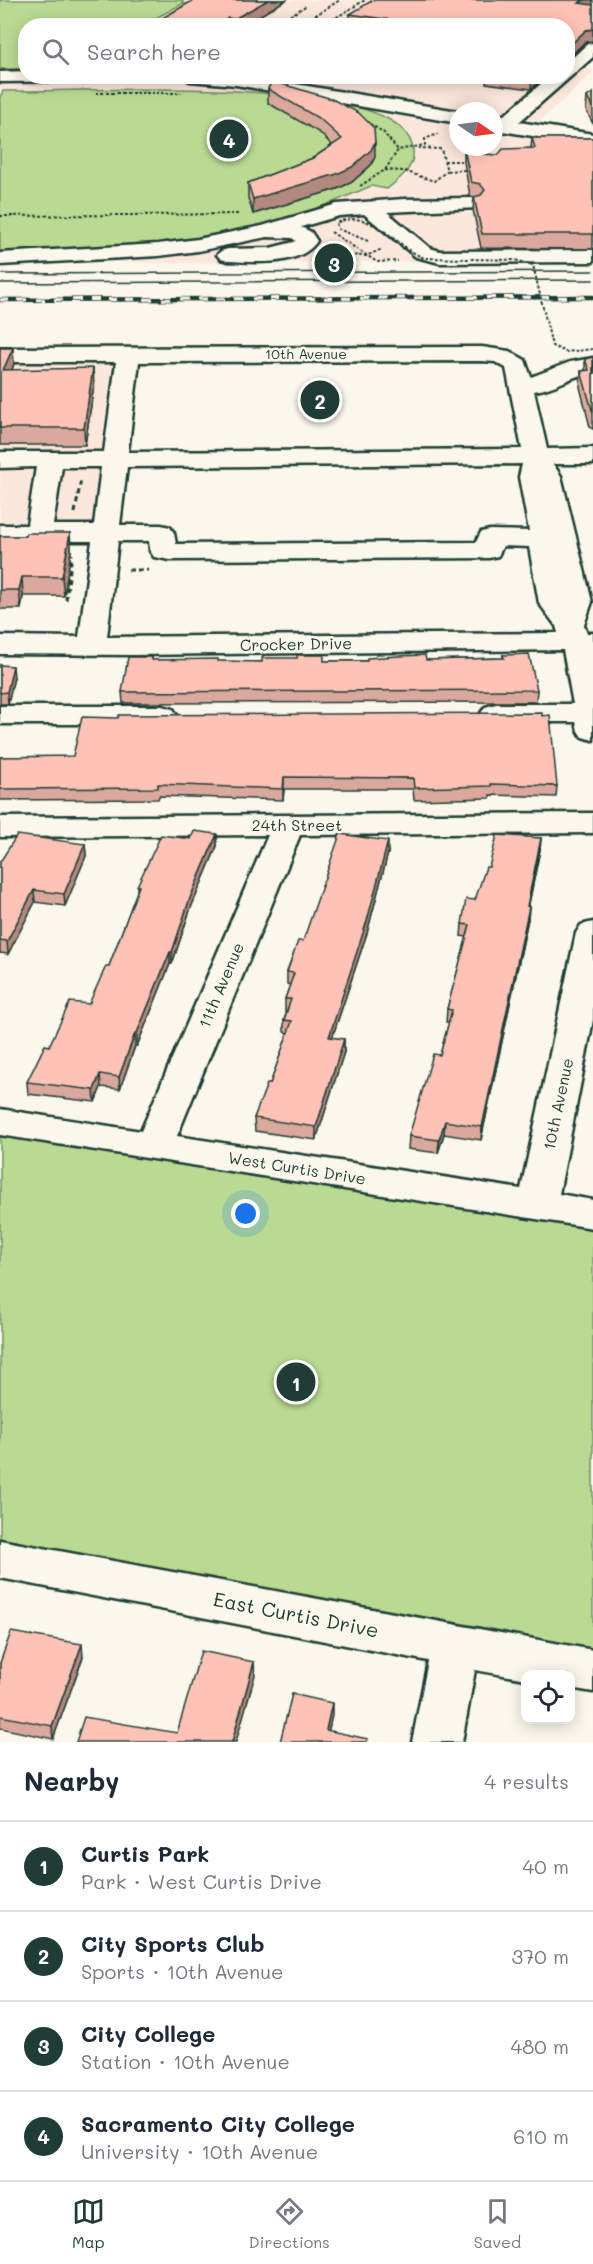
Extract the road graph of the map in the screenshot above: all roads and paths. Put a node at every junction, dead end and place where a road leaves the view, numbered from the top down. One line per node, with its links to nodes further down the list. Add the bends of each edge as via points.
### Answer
1 (340, 0): 8 (path)
2 (365, 0): 4 (path)
3 (307, 5): 7 (path)
4 (351, 9): 5 (path); 9 (path)
5 (361, 10)
6 (358, 16): 10 (path)
7 (286, 18)
8 (311, 18)
9 (338, 18)
10 (355, 18)
11 (593, 48): 12 (street)
12 (575, 69)
13 (0, 77): 14 (street)
14 (18, 79)
15 (257, 84): 19 (street)
16 (556, 84): 21 (street)
17 (91, 85): 18 (path)
18 (189, 85)
19 (449, 116)
20 (367, 121): 26 (path)
21 (503, 123)
22 (503, 127): 24 (street)
23 (443, 132): 25 (path, via 425,139 425,146)
24 (593, 140)
25 (418, 148): 26 (path); 27 (path, via 441,149)
26 (398, 150): 29 (path)
27 (444, 161): 28 (path); 31 (path)
28 (477, 161)
29 (385, 170): 31 (path, via 404,171 434,181); 32 (path)
30 (465, 170): 31 (path)
31 (447, 171)
32 (359, 187)
33 (472, 204): 34 (street)
34 (369, 208): 38 (street, via 337,210); 45 (street, via 423,253 440,257)
35 (249, 213): 36 (path)
36 (0, 216)
37 (325, 228): 44 (path)
38 (266, 231): 41 (street, via 301,234 307,241); 42 (street, via 202,236 158,250)
39 (375, 243): 49 (path, bridge, via 338,229 336,223 352,218 370,221 407,251 429,259 530,262 552,346 567,352)
40 (381, 246): 44 (path, via 382,250)
41 (300, 248): 42 (street, via 288,252 134,257); 43 (path)
42 (100, 253): 46 (street, via 53,249)
43 (330, 256): 44 (path); 48 (path)
44 (366, 256): 47 (path, via 377,262)
45 (593, 256)
46 (0, 259)
47 (398, 262)
48 (331, 279)
49 (593, 349)
50 (0, 355): 51 (street, 10th Avenue)
51 (128, 355): 53 (street, 10th Avenue, via 492,355 514,362); 56 (street)
52 (593, 365): 53 (street, via 538,384)
53 (522, 385): 54 (street, 10th Avenue)
54 (536, 456): 55 (street); 56 (street); 64 (street, 10th Avenue, via 532,477); 69 (street, 10th Avenue, via 548,476)
55 (593, 456)
56 (115, 458): 58 (street); 63 (street)
57 (0, 460): 58 (street)
58 (50, 460): 62 (street)
59 (83, 468): 60 (path)
60 (75, 514)
61 (0, 533): 62 (street)
62 (39, 533): 63 (street)
63 (106, 533): 64 (street, via 161,533 161,547 170,552 489,550 490,538); 67 (street)
64 (542, 539): 69 (street, 10th Avenue, via 553,603)
65 (73, 550): 66 (path)
66 (66, 600)
67 (94, 625): 68 (street, Crocker Drive); 69 (street, Crocker Drive); 70 (street, Crocker Drive)
68 (0, 629)
69 (583, 634): 74 (street, 10th Avenue)
70 (0, 645)
71 (471, 713): 74 (street)
72 (188, 715): 73 (street)
73 (0, 716)
74 (592, 719)
75 (593, 823): 76 (street, 24th Street)
76 (288, 825): 77 (street, 24th Street); 80 (street, 11th Avenue)
77 (0, 827)
78 (593, 933): 81 (street, 10th Avenue)
79 (0, 1122): 80 (street, West Curtis Drive)
80 (154, 1146): 81 (street, West Curtis Drive)
81 (537, 1205): 82 (street, West Curtis Drive)
82 (593, 1214)
83 (0, 1559): 84 (street, East Curtis Drive)
84 (455, 1645): 85 (street, East Curtis Drive); 86 (street)
85 (593, 1671)
86 (437, 1742)

